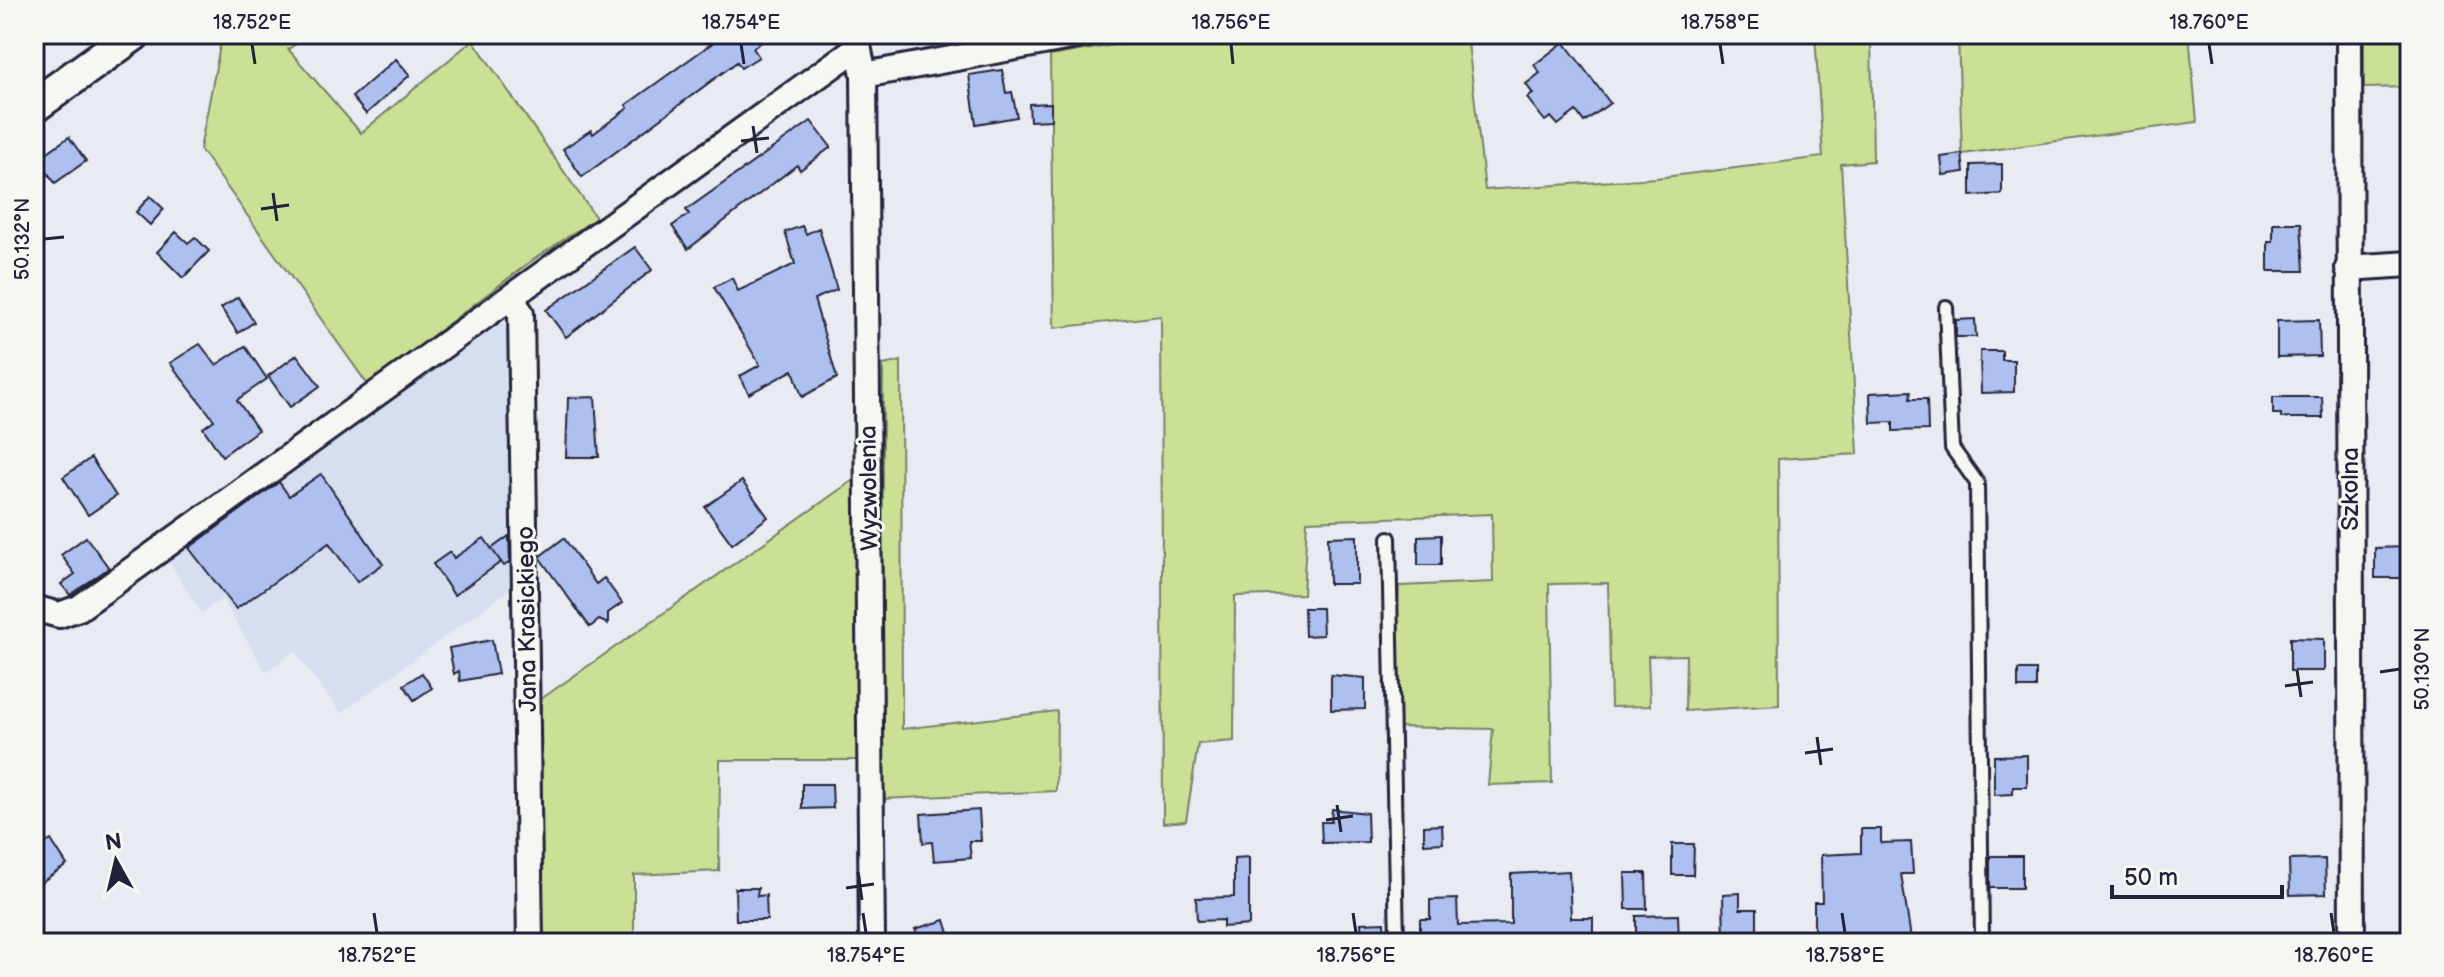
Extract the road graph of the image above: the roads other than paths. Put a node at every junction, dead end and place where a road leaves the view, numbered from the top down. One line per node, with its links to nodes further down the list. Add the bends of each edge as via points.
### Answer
1 (134, 34): 6 (main road)
2 (1087, 34): 5 (street)
3 (2349, 34): 8 (street, Szkolna)
4 (857, 41): 5 (street, Wyzwolenia); 9 (street)
5 (864, 75): 14 (street, Wyzwolenia)
6 (34, 106)
7 (2410, 264): 8 (street)
8 (2348, 268): 17 (street, Szkolna)
9 (511, 299): 12 (street, via 79,608 59,615); 13 (street, Jana Krasickiego, via 521,313)
10 (1946, 307): 16 (lane, via 1952,448 1977,483)
11 (1389, 538): 15 (lane)
12 (34, 608)
13 (530, 943)
14 (872, 943)
15 (1397, 943)
16 (1982, 943)
17 (2352, 943)

